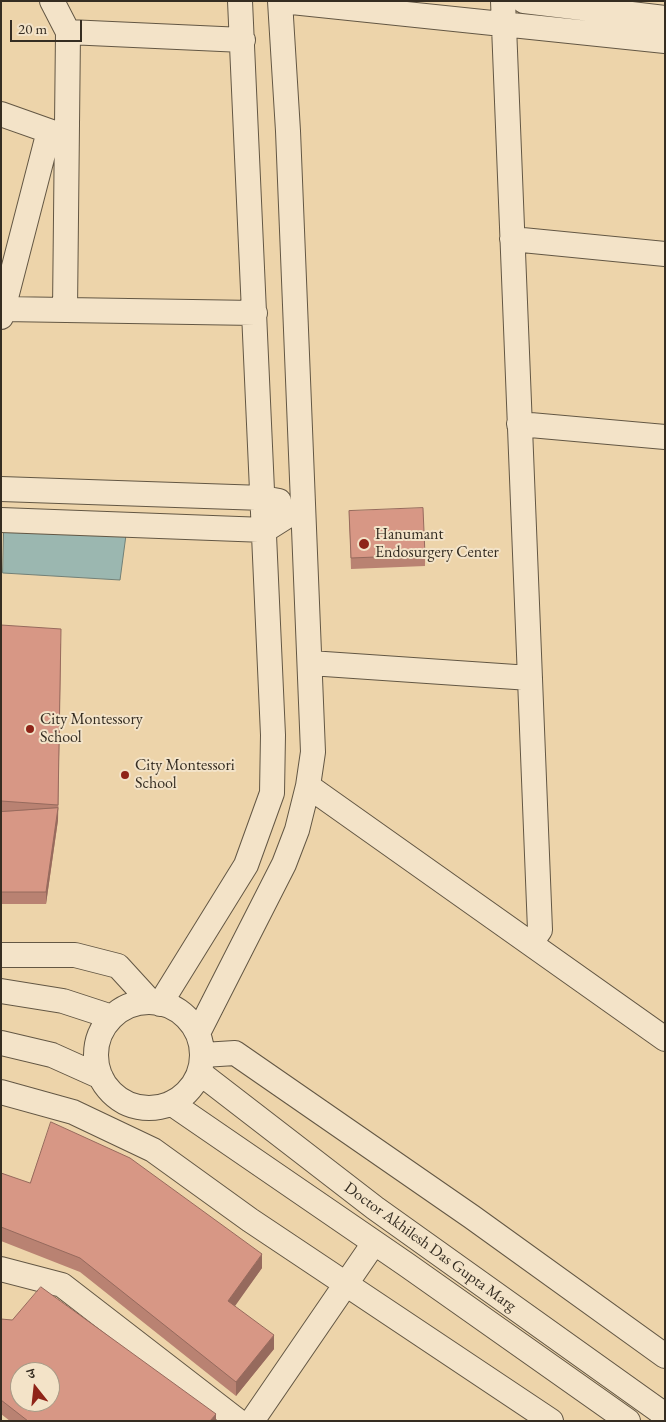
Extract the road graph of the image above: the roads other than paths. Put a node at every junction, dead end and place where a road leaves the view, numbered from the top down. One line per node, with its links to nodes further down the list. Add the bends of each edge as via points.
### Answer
1 (52, 1): 7 (street)
2 (240, 1): 8 (street)
3 (281, 1): 5 (street); 21 (street)
4 (524, 1): 6 (street)
5 (504, 13): 9 (street); 12 (street)
6 (665, 18)
7 (68, 32): 8 (street); 11 (street)
8 (243, 40): 16 (street)
9 (665, 41)
10 (1, 114): 11 (street)
11 (58, 134): 14 (street); 15 (street)
12 (512, 239): 13 (street); 17 (street)
13 (665, 254)
14 (64, 310): 15 (street); 16 (street)
15 (2, 313)
16 (255, 313): 20 (street)
17 (520, 424): 18 (street); 25 (street)
18 (665, 437)
19 (1, 488): 20 (street)
20 (263, 498): 21 (street); 23 (street)
21 (304, 506): 23 (street); 24 (street)
22 (1, 520): 23 (street)
23 (264, 530): 30 (street, via 273,735 272,793 246,865)
24 (310, 663): 25 (street); 26 (street, via 313,752)
25 (530, 678): 27 (street, via 540,930)
26 (308, 786): 27 (street); 34 (street, via 284,864)
27 (530, 943): 32 (street)
28 (1, 955): 30 (street, via 75,955 118,966)
29 (1, 991): 31 (street, via 64,1001)
30 (155, 1002): 31 (street, via 130,1005); 34 (street, via 170,1005 188,1018)
31 (112, 1016): 35 (street, via 100,1035 96,1054)
32 (665, 1039)
33 (1, 1043): 35 (street, via 52,1055)
34 (200, 1054): 37 (street, via 187,1093); 41 (street, via 235,1053); 42 (street, Doctor Akhilesh Das Gupta Marg, via 375,1208)
35 (100, 1077): 37 (street, via 111,1092 130,1104 149,1108)
36 (1, 1092): 40 (street, via 73,1112 153,1150)
37 (171, 1104): 38 (street, Doctor Akhilesh Das Gupta Marg)
38 (374, 1243): 40 (street); 46 (street, Doctor Akhilesh Das Gupta Marg)
39 (1, 1268): 43 (street, via 62,1285)
40 (346, 1284): 44 (street); 45 (street)
41 (665, 1356)
42 (665, 1415)
43 (238, 1421)
44 (252, 1421)
45 (551, 1421)
46 (628, 1421)

